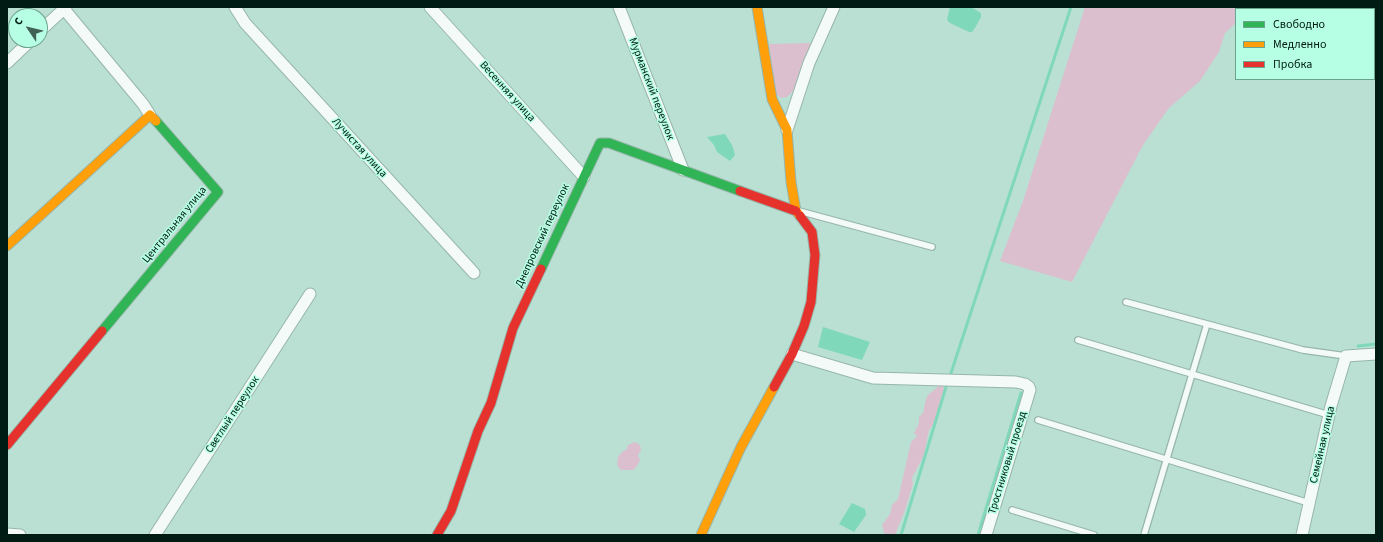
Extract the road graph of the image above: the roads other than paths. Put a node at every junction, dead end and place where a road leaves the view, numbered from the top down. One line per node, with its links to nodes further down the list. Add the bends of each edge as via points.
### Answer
1 (235, 7): 17 (street, Лучистая улица, via 245,23)
2 (430, 7): 13 (street, Весенняя улица)
3 (619, 7): 12 (street, Мурманский переулок)
4 (756, 7): 11 (street, via 772,99)
5 (834, 7): 11 (street, via 809,63)
6 (65, 8): 7 (street); 10 (street)
7 (48, 24)
8 (23, 48): 9 (street)
9 (7, 63)
10 (150, 115): 15 (street); 28 (street, Центральная улица, via 218,192)
11 (787, 130): 14 (street)
12 (683, 170): 13 (street, Днепровский переулок, via 609,143 600,143); 14 (street, Днепровский переулок)
13 (584, 177): 35 (street, Днепровский переулок, via 513,328 491,403 478,430 451,511)
14 (796, 211): 16 (lane); 22 (street, via 812,232 815,255 811,302)
15 (7, 246)
16 (932, 247)
17 (474, 273)
18 (310, 294): 34 (street, Светлый переулок)
19 (1126, 302): 20 (lane)
20 (1207, 324): 24 (lane, via 1303,350); 25 (lane)
21 (1078, 340): 25 (lane)
22 (792, 354): 36 (street, via 741,447); 37 (street, Тростниковый проезд, via 873,378 1016,382 1030,387)
23 (1376, 354): 24 (street)
24 (1346, 356): 26 (street, Семейная улица)
25 (1192, 374): 26 (lane); 29 (lane)
26 (1325, 413): 30 (street, Семейная улица)
27 (1038, 420): 29 (lane)
28 (7, 445)
29 (1166, 459): 30 (lane); 39 (lane)
30 (1305, 501): 40 (street, Семейная улица)
31 (1012, 510): 38 (lane)
32 (7, 534): 33 (street)
33 (20, 535)
34 (155, 535)
35 (437, 535)
36 (701, 535)
37 (986, 535)
38 (1094, 535)
39 (1144, 535)
40 (1302, 535)

